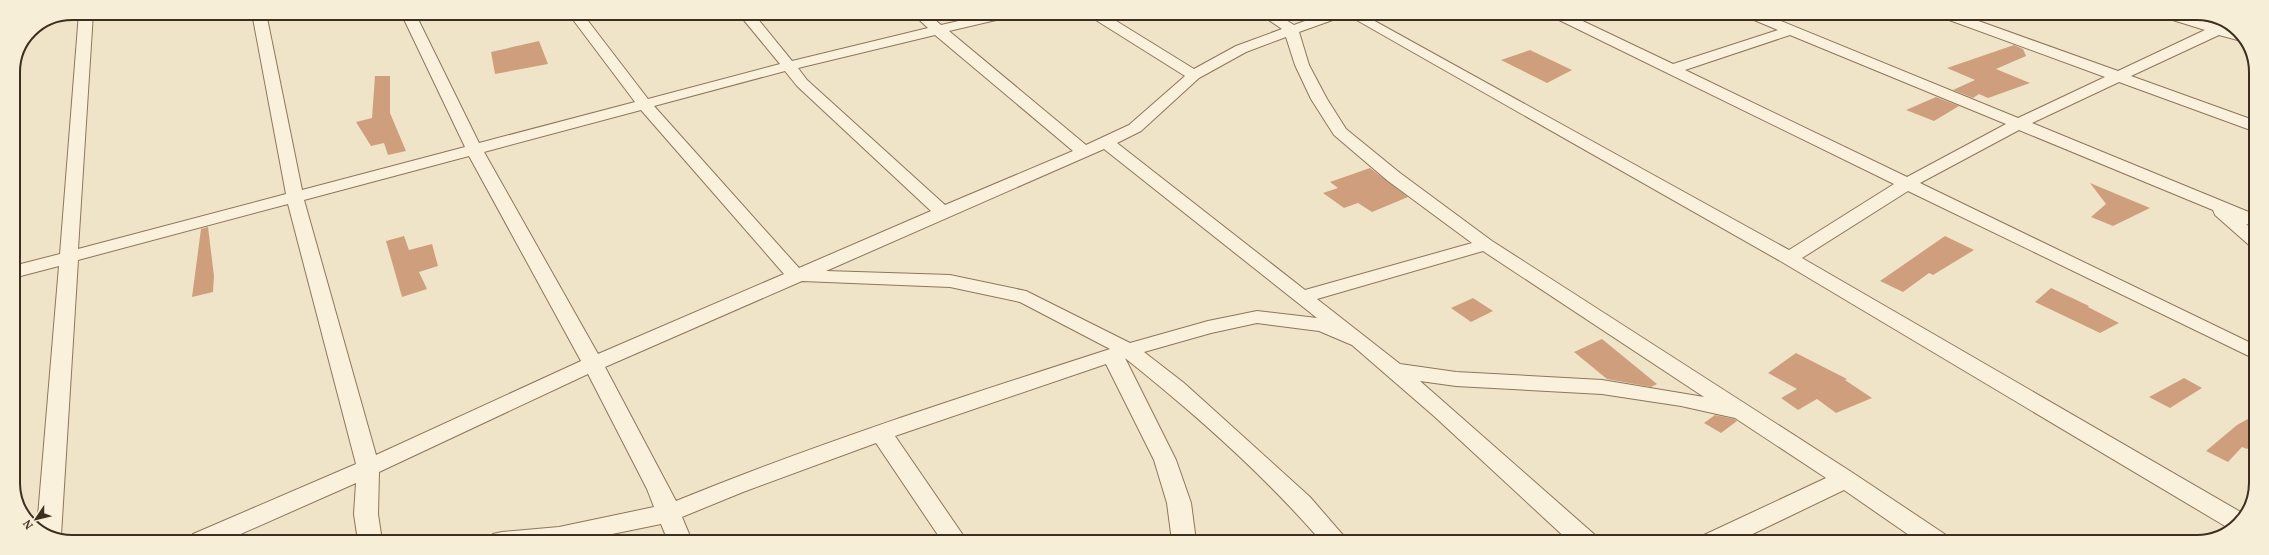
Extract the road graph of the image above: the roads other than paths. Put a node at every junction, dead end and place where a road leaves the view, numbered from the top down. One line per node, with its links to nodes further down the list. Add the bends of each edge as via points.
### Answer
1 (86, 20): 37 (street)
2 (259, 20): 31 (street)
3 (411, 20): 28 (street)
4 (580, 20): 24 (street)
5 (751, 20): 20 (street)
6 (925, 20): 17 (street)
7 (977, 20): 17 (street)
8 (1106, 20): 22 (street)
9 (1277, 20): 18 (street)
10 (1318, 20): 18 (street)
11 (1364, 20): 38 (street)
12 (1571, 20): 21 (street)
13 (1766, 20): 19 (street)
14 (1962, 20): 23 (street)
15 (2192, 20): 16 (street)
16 (2223, 28): 23 (street)
17 (936, 29): 20 (street); 29 (street)
18 (1292, 29): 22 (street, via 1241,49); 36 (street, via 1302,65 1340,132 1394,177)
19 (1790, 30): 21 (street); 25 (street)
20 (788, 66): 24 (street); 33 (street, via 827,108)
21 (1673, 69): 30 (street)
22 (1194, 75): 27 (street, via 1135,128)
23 (2119, 77): 25 (street); 26 (street)
24 (644, 104): 28 (street); 40 (street)
25 (2018, 124): 30 (street); 32 (street)
26 (2249, 124)
27 (1106, 142): 29 (street); 41 (street)
28 (474, 150): 31 (street); 45 (street)
29 (1084, 152): 33 (street)
30 (1908, 183): 38 (street); 43 (street)
31 (295, 197): 37 (street); 49 (street)
32 (2213, 203): 34 (street); 35 (street)
33 (943, 213): 40 (street)
34 (2249, 218)
35 (2249, 236)
36 (1486, 245): 41 (street); 47 (street)
37 (69, 257): 39 (street); 53 (street)
38 (1789, 258): 52 (street)
39 (20, 270)
40 (795, 276): 44 (street, via 950,281 1026,297); 45 (street)
41 (1302, 297): 42 (street)
42 (1359, 340): 44 (street, via 1323,325 1257,317 1208,327); 46 (street)
43 (2249, 350)
44 (1120, 353): 48 (street); 59 (street, via 1165,460 1179,503); 60 (street, via 1176,388 1302,503)
45 (593, 364): 49 (street); 51 (street)
46 (1394, 370): 47 (street, via 1456,378 1602,387 1681,399); 61 (street)
47 (1745, 414): 50 (street)
48 (881, 433): 51 (street, via 734,486); 58 (street)
49 (368, 468): 54 (street); 55 (street, via 366,514)
50 (1845, 479): 62 (street); 63 (street)
51 (669, 513): 56 (street); 57 (street)
52 (2233, 520)
53 (49, 530)
54 (216, 535)
55 (369, 535)
56 (564, 535)
57 (678, 535)
58 (951, 535)
59 (1183, 535)
60 (1331, 535)
61 (1578, 535)
62 (1728, 535)
63 (1927, 535)

